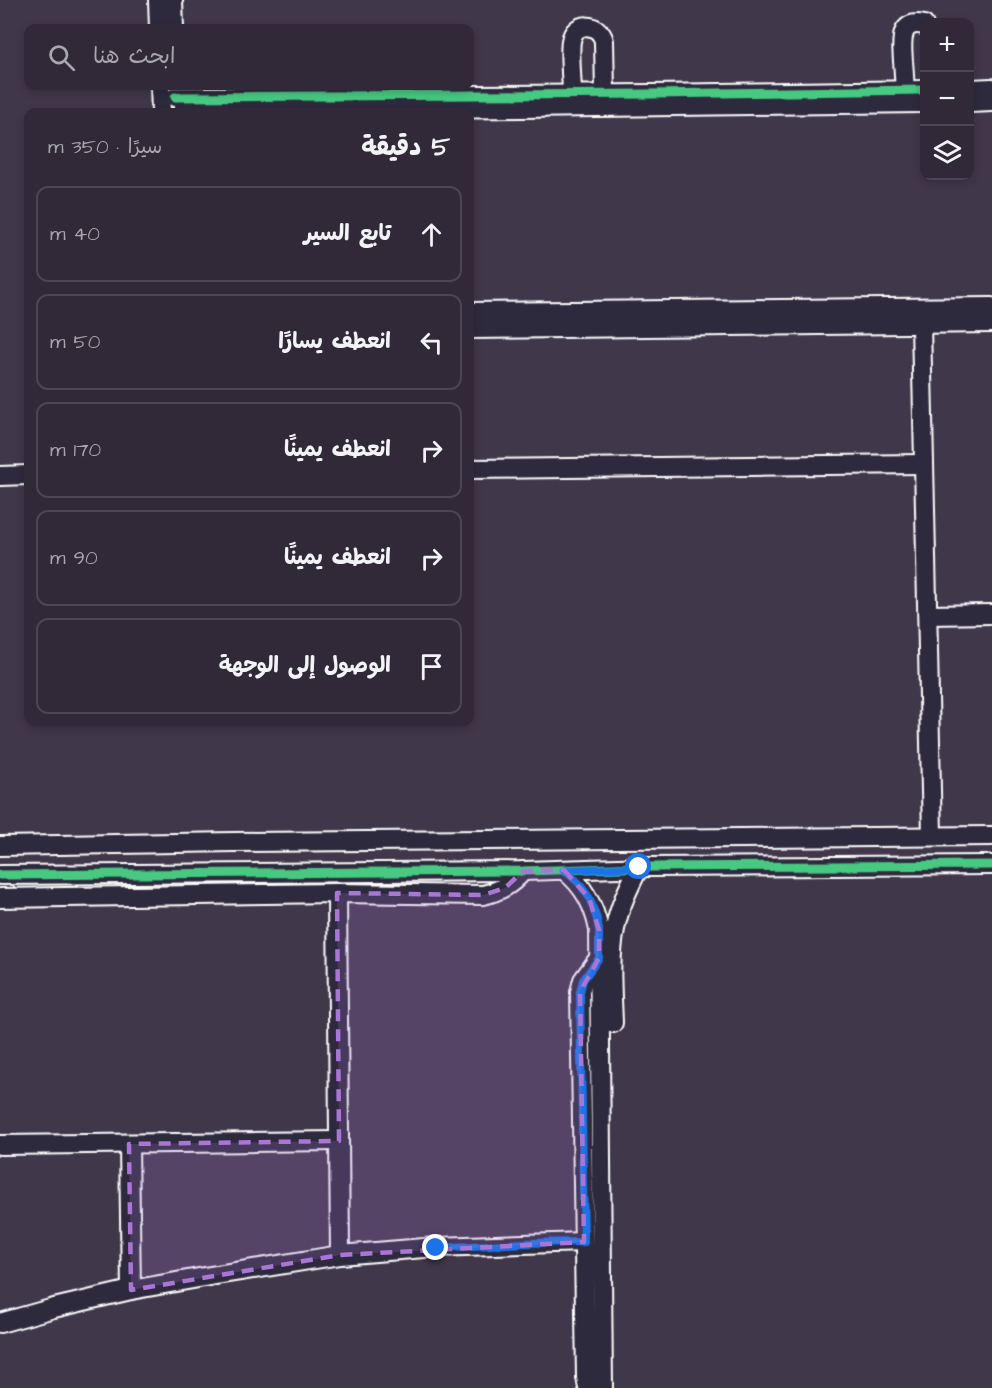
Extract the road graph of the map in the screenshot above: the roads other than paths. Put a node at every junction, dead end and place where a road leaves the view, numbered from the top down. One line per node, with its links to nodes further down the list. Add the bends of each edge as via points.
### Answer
1 (158, 0): 3 (street)
2 (173, 0): 4 (street)
3 (159, 24)
4 (174, 24)
5 (920, 24): 11 (street, via 910,26 902,37)
6 (992, 88): 7 (street)
7 (974, 89)
8 (160, 90): 22 (street)
9 (412, 90): 10 (street); 14 (street)
10 (444, 90): 15 (street)
11 (905, 90): 12 (street); 17 (street)
12 (920, 90)
13 (253, 91): 14 (street); 18 (street)
14 (284, 91)
15 (572, 94): 16 (street); 16 (street, via 571,39 576,31 588,26 597,29 604,41)
16 (605, 94): 17 (street)
17 (652, 101): 18 (street); 20 (street)
18 (177, 102)
19 (992, 102): 21 (street)
20 (920, 103)
21 (974, 103)
22 (161, 108)
23 (992, 307): 24 (street)
24 (474, 312)
25 (921, 323): 26 (street); 27 (street); 28 (street)
26 (992, 323)
27 (474, 329)
28 (924, 464): 29 (street); 33 (street)
29 (474, 470)
30 (24, 475): 31 (street)
31 (0, 476)
32 (992, 614): 33 (street)
33 (928, 615): 34 (street)
34 (933, 836): 35 (street); 37 (street)
35 (992, 836)
36 (234, 842): 37 (street); 38 (street); 44 (street, via 238,857)
37 (271, 842): 43 (street, via 266,857)
38 (0, 846)
39 (992, 865): 40 (street)
40 (639, 867): 41 (street); 58 (street, via 618,914 612,955)
41 (564, 870): 42 (street); 48 (street, via 584,890 593,908 599,930)
42 (523, 871): 43 (street); 46 (street, via 505,888 483,895)
43 (273, 873): 44 (street)
44 (233, 874): 45 (street)
45 (0, 875)
46 (337, 893): 47 (street); 49 (street)
47 (0, 898)
48 (599, 958): 52 (street, via 583,980 580,992); 57 (street)
49 (339, 1141): 50 (street); 53 (street)
50 (129, 1144): 51 (street); 54 (street)
51 (0, 1145)
52 (584, 1242): 53 (street); 56 (street)
53 (340, 1256): 54 (street)
54 (131, 1290): 55 (street)
55 (0, 1323)
56 (588, 1388)
57 (603, 1388)
58 (616, 1388)

